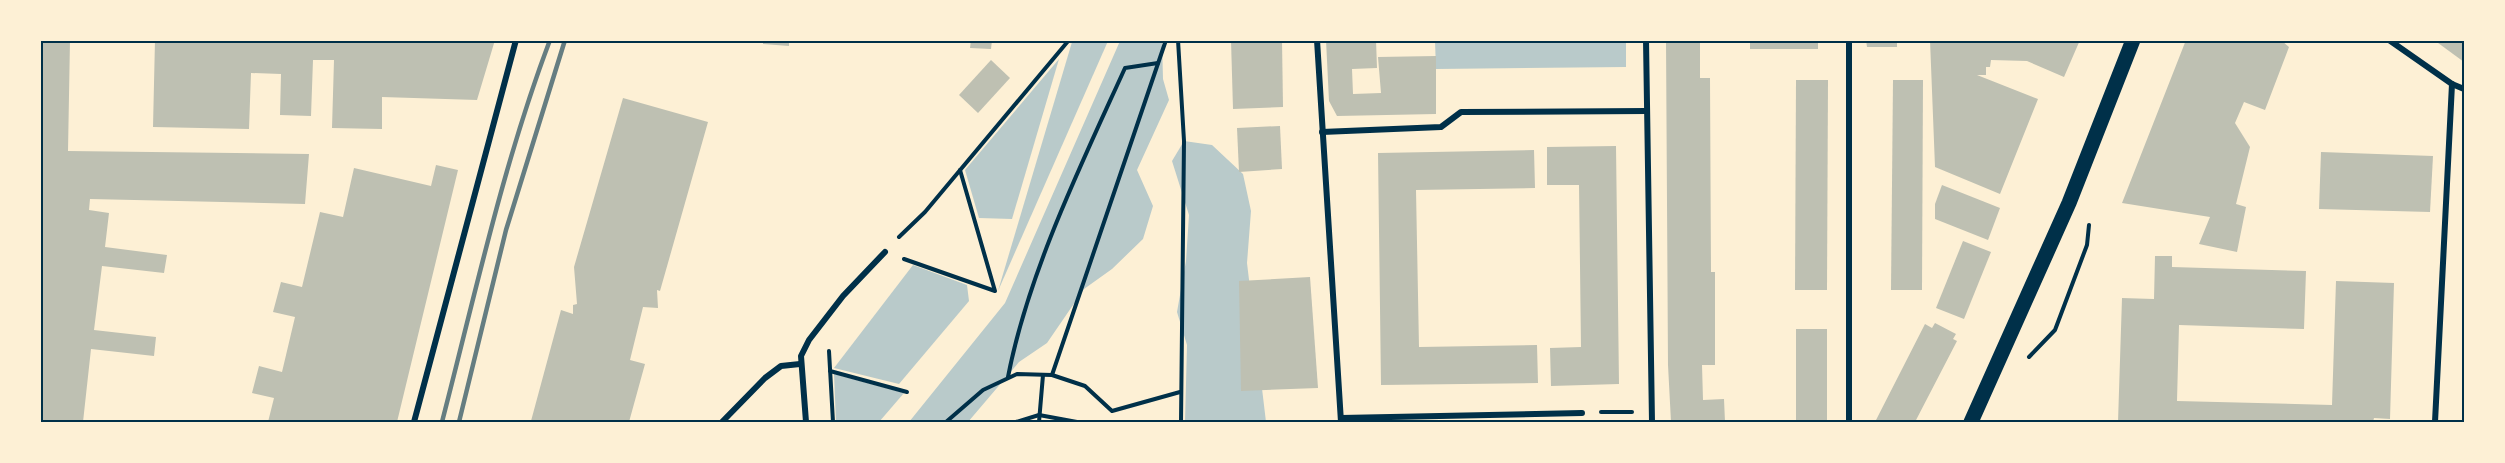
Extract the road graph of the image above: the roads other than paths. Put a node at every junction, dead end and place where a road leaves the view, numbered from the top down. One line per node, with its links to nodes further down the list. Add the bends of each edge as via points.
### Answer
1 (516, 40): 15 (street)
2 (1317, 40): 10 (street)
3 (1646, 40): 9 (street)
4 (1849, 40): 19 (street)
5 (2133, 40): 20 (main road, via 2068,203)
6 (2389, 40): 7 (street)
7 (2452, 84): 8 (street); 21 (street)
8 (2464, 89)
9 (1647, 111): 10 (street, via 1461,112 1441,127); 18 (street)
10 (1322, 132): 14 (street)
11 (885, 252): 12 (street, via 808,340)
12 (800, 364): 16 (street, via 781,366 765,378); 17 (street)
13 (1582, 413): 14 (street)
14 (1341, 420)
15 (414, 423)
16 (722, 423)
17 (806, 423)
18 (1652, 423)
19 (1849, 423)
20 (1971, 423)
21 (2435, 423)

